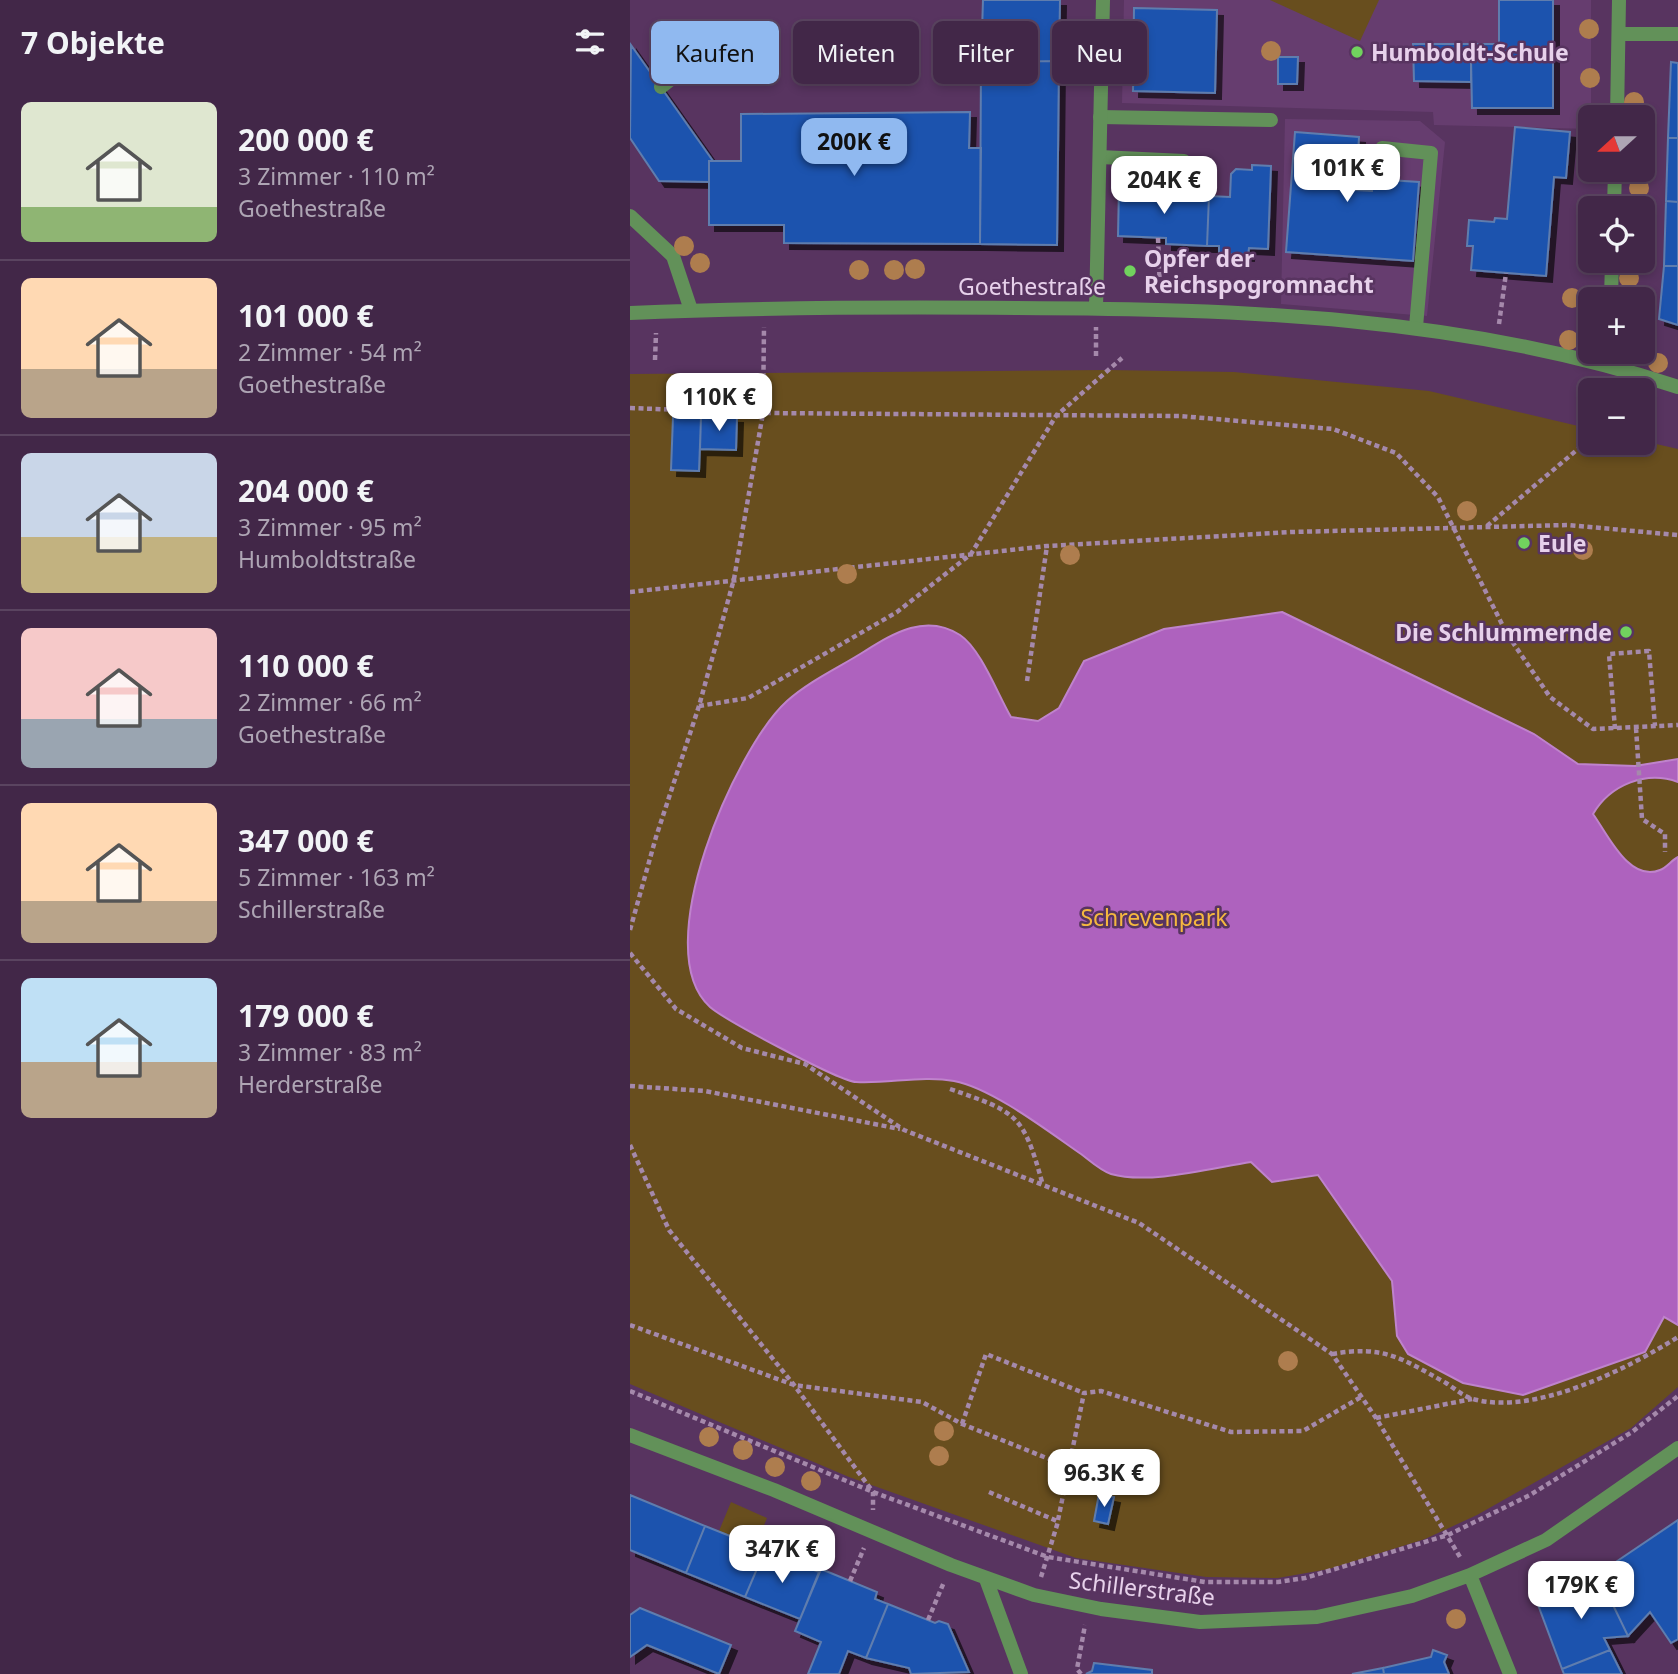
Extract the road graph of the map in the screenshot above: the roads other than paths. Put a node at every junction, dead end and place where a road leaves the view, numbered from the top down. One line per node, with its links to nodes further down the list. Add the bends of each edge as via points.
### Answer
1 (1103, 0): 3 (street)
2 (1619, 0): 4 (street)
3 (1103, 21)
4 (1619, 34): 5 (street); 9 (street)
5 (1678, 34)
6 (665, 84): 8 (street)
7 (1101, 84): 10 (street)
8 (661, 87)
9 (1617, 105)
10 (1100, 117): 11 (street); 13 (street)
11 (1271, 120)
12 (1382, 148): 19 (street, via 1431,152)
13 (1100, 157): 14 (street); 16 (street)
14 (1184, 160)
15 (630, 216): 17 (street, via 673,256)
16 (1096, 308): 17 (street, Goethestraße); 19 (street, Goethestraße, via 1244,311)
17 (691, 310): 18 (street, Goethestraße)
18 (630, 313)
19 (1416, 327): 20 (street, Goethestraße)
20 (1578, 354)
21 (1623, 364): 22 (street, Goethestraße)
22 (1678, 387)
23 (630, 1435): 26 (street, Schillerstraße)
24 (1678, 1448): 25 (street, Schillerstraße, via 1546,1540)
25 (1470, 1575): 26 (street, Schillerstraße, via 1412,1596 1317,1617 1200,1622 1088,1606); 28 (street)
26 (986, 1579): 27 (street)
27 (1021, 1674)
28 (1510, 1674)

